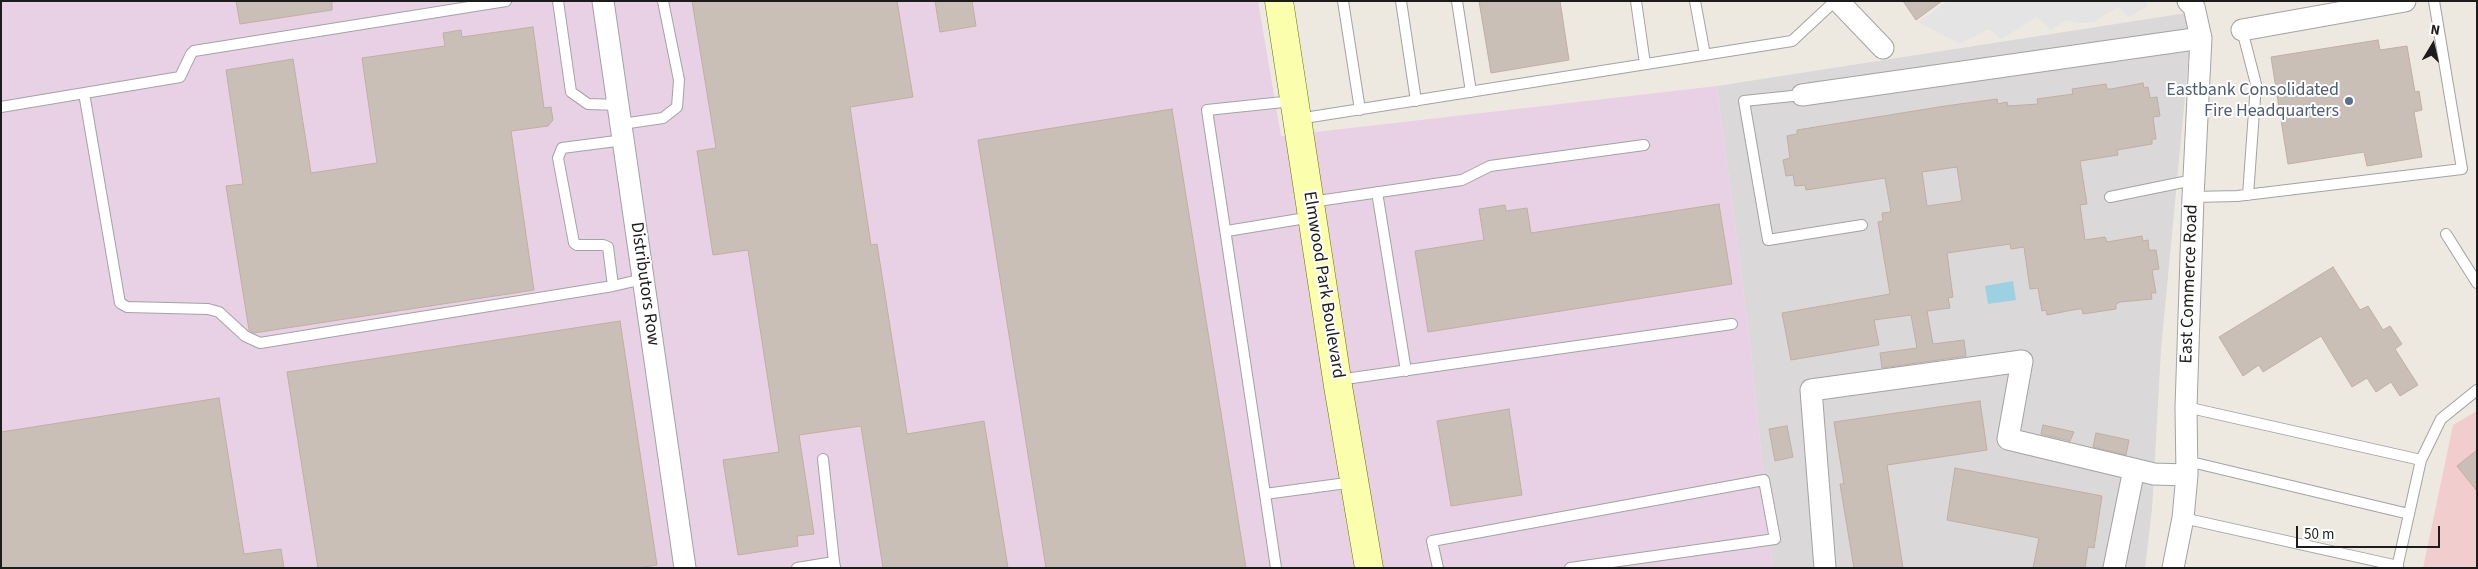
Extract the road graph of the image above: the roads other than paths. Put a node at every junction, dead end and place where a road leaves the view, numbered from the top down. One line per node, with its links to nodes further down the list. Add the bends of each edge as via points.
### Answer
1 (506, 1): 21 (lane, via 194,51 180,77)
2 (558, 1): 27 (lane, via 571,92)
3 (603, 1): 27 (street, Distributors Row)
4 (663, 1): 27 (lane, via 679,80 677,107 663,118)
5 (1279, 1): 25 (street, Elmwood Park Boulevard)
6 (1343, 1): 26 (lane)
7 (1401, 1): 23 (lane)
8 (1457, 1): 20 (lane)
9 (1636, 1): 19 (lane)
10 (1695, 1): 18 (lane)
11 (1836, 1): 17 (street); 18 (lane, via 1792,41)
12 (2188, 1): 16 (street, East Commerce Road, via 2194,7)
13 (2405, 1): 15 (street)
14 (2434, 1): 31 (lane, via 2462,169)
15 (2242, 30): 31 (lane, via 2256,84)
16 (2201, 38): 22 (street); 29 (street, East Commerce Road)
17 (1883, 48)
18 (1705, 55): 19 (lane)
19 (1645, 64): 20 (lane)
20 (1471, 92): 23 (lane)
21 (84, 93): 24 (lane); 39 (lane, via 120,303 127,307 220,312 245,336 260,343)
22 (1802, 95): 34 (lane, via 1744,101 1768,240)
23 (1416, 101): 26 (lane)
24 (1, 107)
25 (1296, 110): 26 (lane); 33 (street, Elmwood Park Boulevard); 35 (lane, via 1207,110)
26 (1360, 110)
27 (622, 123): 37 (street, Distributors Row); 39 (lane, via 562,148 558,158 574,243 608,247)
28 (1644, 145): 30 (lane, via 1490,166 1462,180)
29 (2193, 189): 31 (lane); 32 (lane); 44 (street, East Commerce Road)
30 (1377, 192): 33 (lane); 41 (lane)
31 (2248, 195)
32 (2110, 197)
33 (1311, 210): 35 (lane); 42 (street, Elmwood Park Boulevard)
34 (1862, 225)
35 (1227, 231): 50 (lane)
36 (2446, 234): 38 (lane)
37 (643, 279): 39 (lane); 55 (street, Distributors Row)
38 (2477, 283)
39 (613, 286)
40 (1732, 324): 41 (lane)
41 (1406, 371): 42 (lane)
42 (1337, 380): 49 (street, Elmwood Park Boulevard)
43 (2477, 390): 46 (lane, via 2442,419)
44 (2186, 407): 46 (lane); 47 (street, East Commerce Road)
45 (823, 459): 53 (lane)
46 (2421, 460): 51 (lane)
47 (2187, 468): 48 (street, via 2154,474); 51 (lane); 52 (street, East Commerce Road)
48 (2134, 469): 61 (street, via 2008,439 2022,361 1811,390); 62 (street)
49 (1354, 482): 50 (lane); 58 (street, Elmwood Park Boulevard)
50 (1265, 494): 57 (lane)
51 (2409, 514): 54 (lane)
52 (2182, 518): 54 (lane); 63 (street, East Commerce Road)
53 (835, 565): 56 (lane)
54 (2398, 567)
55 (685, 568)
56 (797, 568)
57 (1276, 568)
58 (1368, 568)
59 (1438, 568): 60 (lane, via 1432,541 1764,480 1775,539)
60 (1570, 568)
61 (1825, 568)
62 (2114, 568)
63 (2172, 568)

